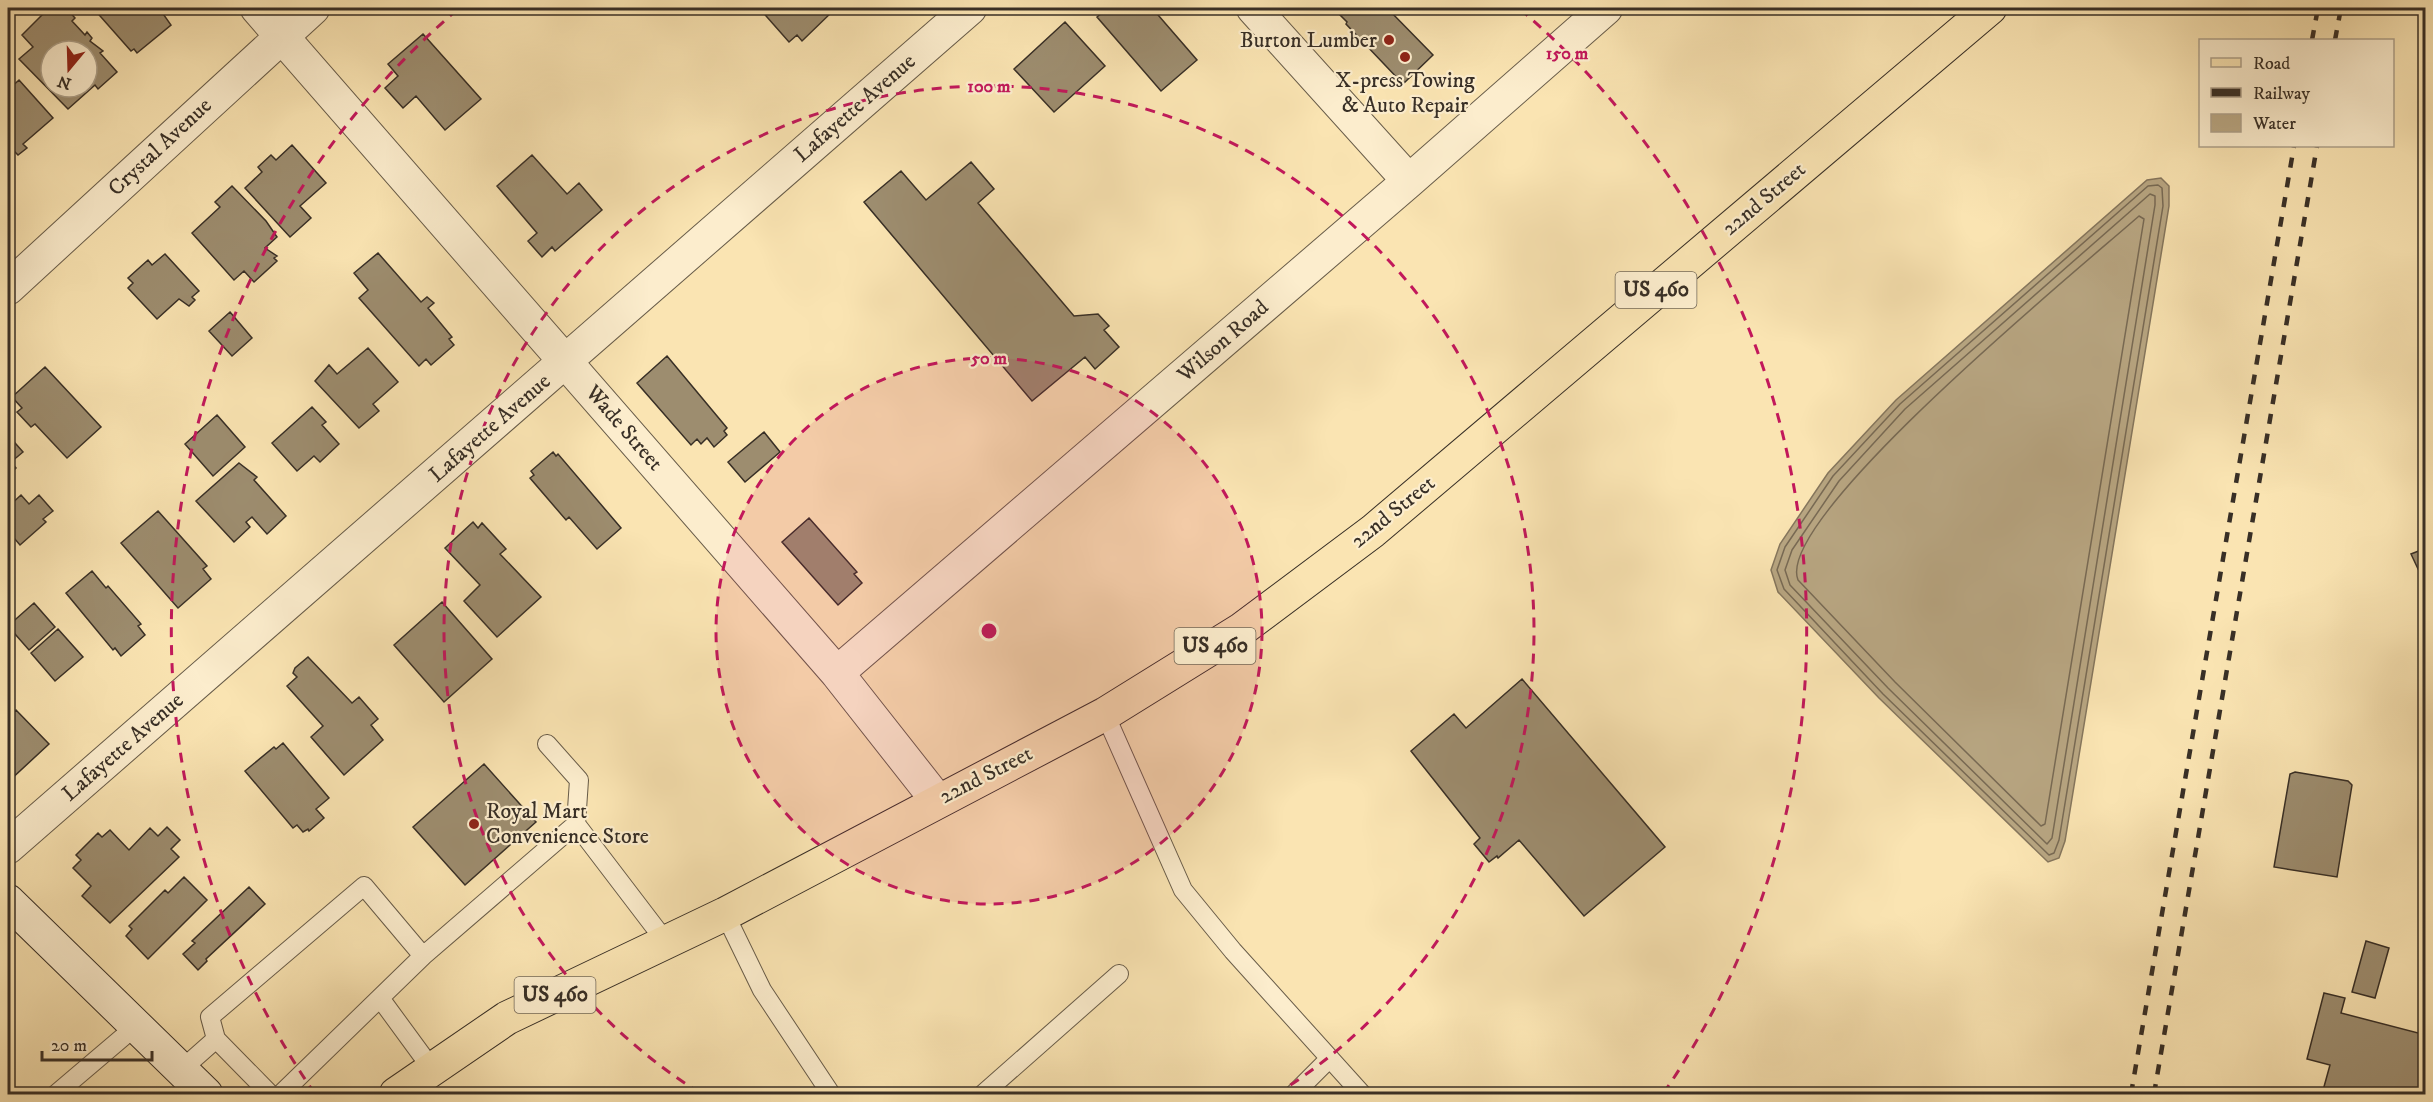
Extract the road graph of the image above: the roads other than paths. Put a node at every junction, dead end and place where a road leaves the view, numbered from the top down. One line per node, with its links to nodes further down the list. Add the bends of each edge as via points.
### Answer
1 (257, 8): 7 (street, Wade Street)
2 (313, 8): 7 (street, Crystal Avenue)
3 (970, 8): 10 (street, Lafayette Avenue)
4 (1253, 8): 8 (street)
5 (1606, 8): 8 (street, Wilson Road)
6 (1990, 8): 12 (main road, 22nd Street / US 460, via 1373,531 1242,629)
7 (281, 36): 9 (street, Crystal Avenue); 10 (street, Wade Street)
8 (1410, 181): 11 (street, Wilson Road)
9 (8, 288)
10 (566, 362): 11 (street, Wade Street); 16 (street, Lafayette Avenue)
11 (837, 673): 14 (street, Wade Street)
12 (1105, 714): 14 (main road, 22nd Street / US 460); 25 (lane, via 1183,890)
13 (547, 744): 15 (lane, via 579,780)
14 (937, 800): 18 (main road, 22nd Street / US 460)
15 (576, 824): 19 (lane); 20 (lane)
16 (8, 847)
17 (8, 900): 23 (street)
18 (725, 914): 19 (main road, US 460); 33 (lane, via 762,990)
19 (666, 942): 26 (main road, US 460, via 507,1018)
20 (423, 956): 22 (lane); 24 (lane, via 364,886 210,1017)
21 (1119, 974): 34 (lane)
22 (380, 998): 26 (lane); 31 (lane)
23 (136, 1026): 27 (street); 28 (lane)
24 (216, 1039): 27 (lane); 30 (lane)
25 (1330, 1058): 35 (lane); 36 (lane)
26 (432, 1069): 32 (main road, US 460)
27 (181, 1070): 29 (street)
28 (56, 1095)
29 (206, 1095)
30 (270, 1095)
31 (281, 1095)
32 (396, 1095)
33 (831, 1095)
34 (983, 1095)
35 (1294, 1095)
36 (1362, 1095)

